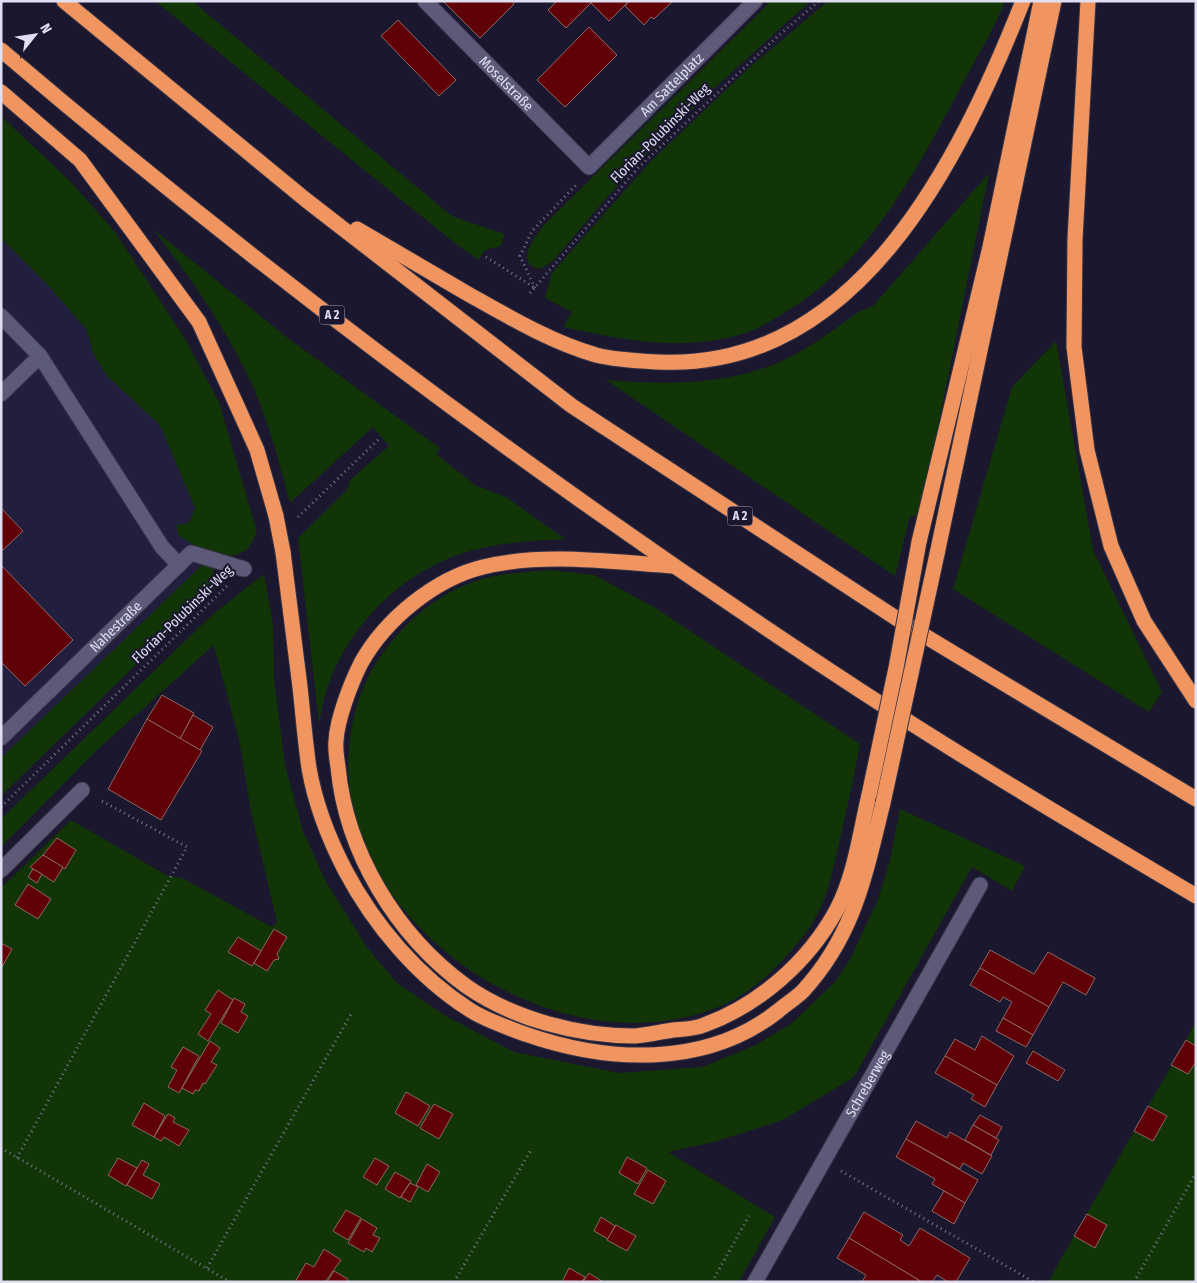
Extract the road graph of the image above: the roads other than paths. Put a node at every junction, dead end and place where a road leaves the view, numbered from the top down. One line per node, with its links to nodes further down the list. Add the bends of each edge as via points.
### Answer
1 (64, 1): 11 (highway, A 2)
2 (425, 1): 10 (street, Moselstraße)
3 (755, 1): 10 (street, Am Sattelplatz)
4 (1023, 1): 11 (highway, via 959,140 920,207 890,250 844,296 790,333 755,349 688,363 596,355 528,328)
5 (1041, 1): 16 (highway, bridge, via 990,247 919,542 869,794 849,879 839,903 804,956 762,996 702,1026 636,1036 589,1032 542,1022 504,1007 466,986 426,950 383,898 354,839 341,795 336,741 350,684 369,648 394,619 438,585 480,567 524,559)
6 (1054, 1): 9 (highway, bridge, via 861,894 841,939 803,992 761,1024 722,1042 676,1055 630,1056 563,1047 506,1027 472,1012 435,986 392,942 346,871 322,817 309,770 276,516 256,450 198,322 80,160)
7 (1088, 1): 18 (highway, via 1075,239 1074,347 1087,450 1111,546 1144,621)
8 (1, 50): 16 (highway, A 2, via 162,184 409,374)
9 (1, 92)
10 (588, 167)
11 (306, 200): 21 (highway, A 2, via 572,406 905,624)
12 (1, 316): 13 (street)
13 (40, 356): 14 (street); 15 (street, via 162,547)
14 (1, 394)
15 (179, 565): 17 (street, Nahestraße, via 191,554); 19 (street, Nahestraße)
16 (673, 566): 24 (highway, A 2, via 975,764)
17 (244, 569)
18 (1196, 701)
19 (1, 738)
20 (82, 790): 22 (street)
21 (1196, 799)
22 (1, 870)
23 (980, 885): 25 (street, Schreberweg)
24 (1196, 896)
25 (755, 1282)

